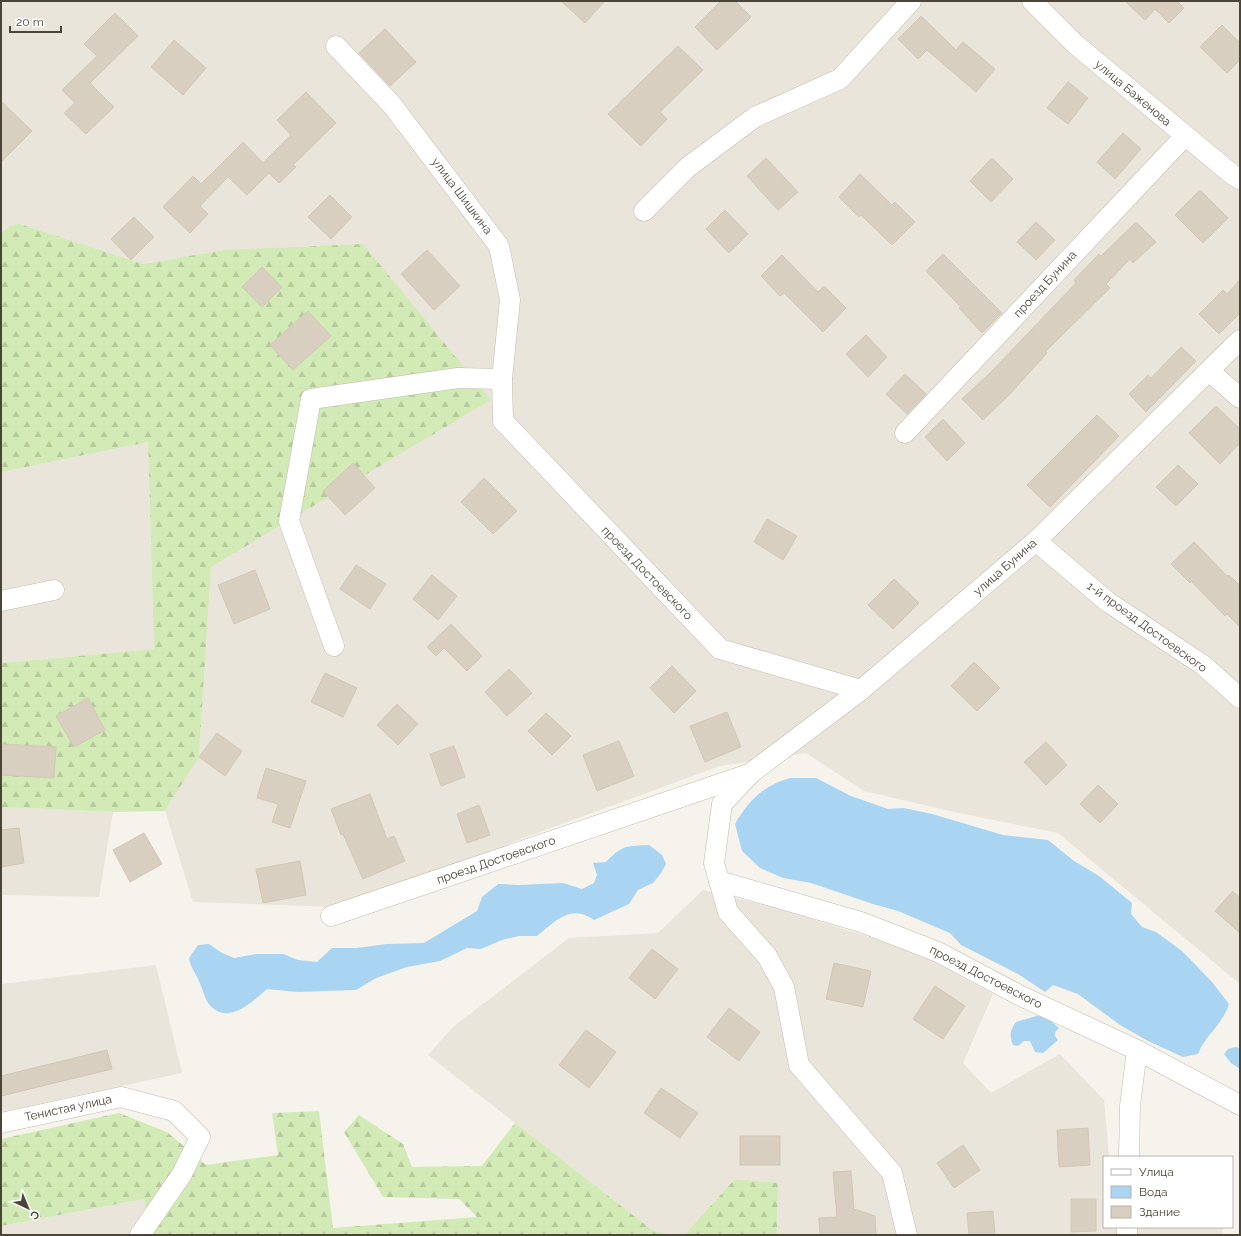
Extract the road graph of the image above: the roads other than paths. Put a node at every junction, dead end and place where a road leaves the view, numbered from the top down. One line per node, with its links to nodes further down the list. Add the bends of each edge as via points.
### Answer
1 (911, 1): 6 (street, via 840,79 755,117 688,167)
2 (1032, 1): 4 (street, улица Баженова, via 1075,44)
3 (336, 46): 9 (street, улица Шишкина, via 392,105 499,246 510,300)
4 (1185, 136): 5 (street, улица Баженова); 11 (street, проезд Бунина)
5 (1240, 179)
6 (644, 211)
7 (1240, 340): 8 (street, улица Бунина)
8 (1209, 371): 10 (street); 12 (street, улица Бунина)
9 (502, 379): 15 (street, via 458,378 311,399 289,521); 16 (street, проезд Достоевского, via 503,421 720,649)
10 (1240, 398)
11 (905, 433)
12 (1036, 541): 16 (street, улица Бунина); 17 (street, 1-й проезд Достоевского, via 1108,602 1203,665)
13 (54, 590): 14 (street)
14 (1, 601)
15 (334, 646)
16 (861, 690): 18 (street, улица Бунина)
17 (1240, 698)
18 (751, 773): 19 (street, via 722,804 714,863); 20 (street, проезд Достоевского)
19 (719, 881): 21 (street, проезд Достоевского, via 861,922 938,952 1019,995); 26 (street, via 728,912 767,956 784,987 799,1065 892,1173)
20 (332, 916)
21 (1137, 1050): 22 (street, проезд Достоевского); 24 (street, via 1130,1106)
22 (1240, 1105)
23 (1, 1123): 25 (street, Тенистая улица, via 121,1096 174,1111 200,1137 182,1174)
24 (1129, 1156)
25 (140, 1235)
26 (907, 1235)

